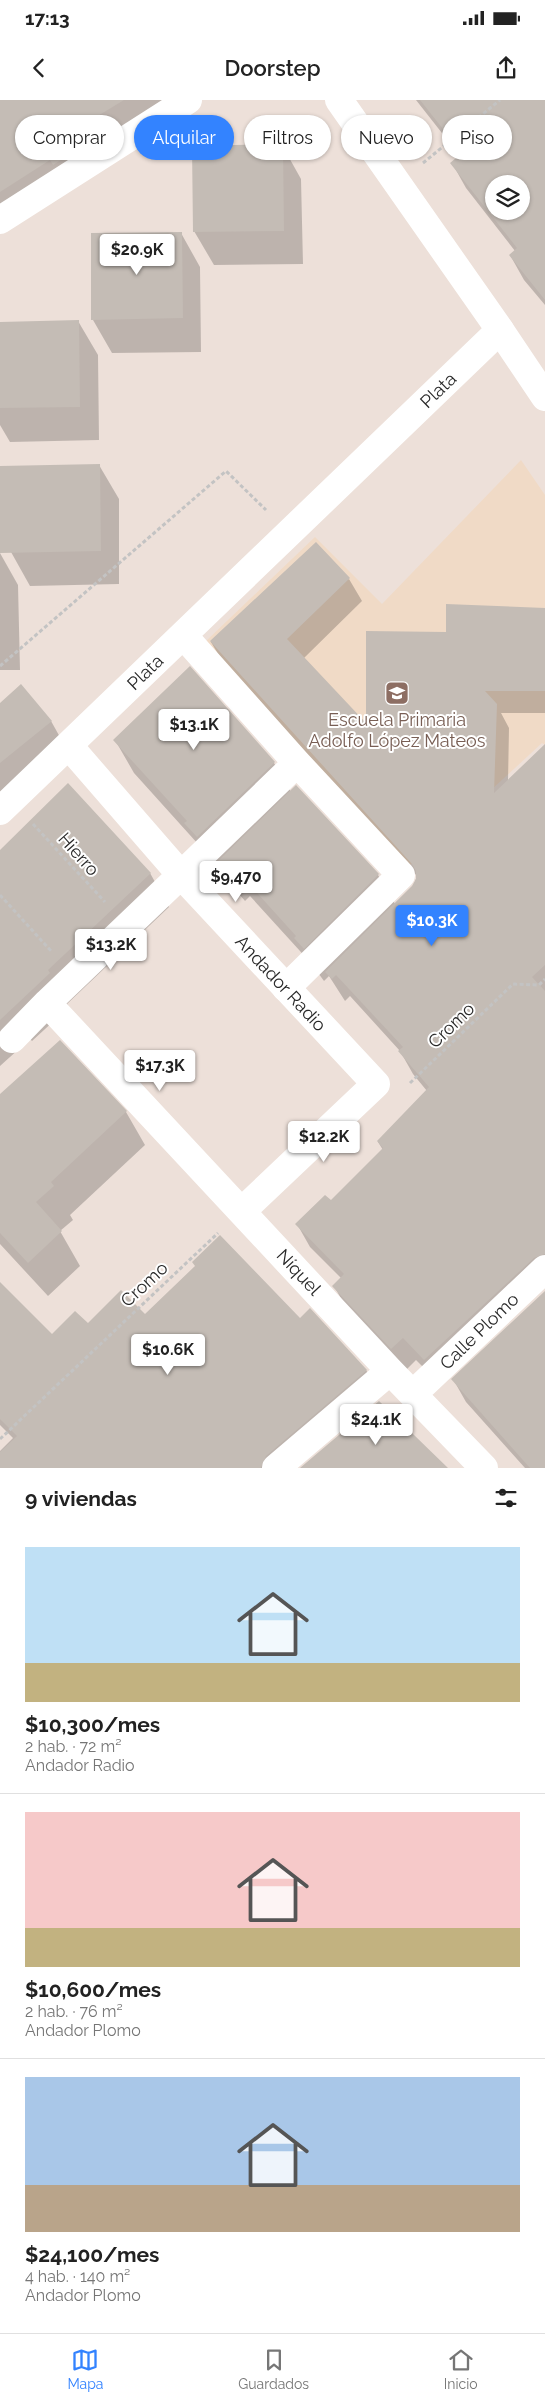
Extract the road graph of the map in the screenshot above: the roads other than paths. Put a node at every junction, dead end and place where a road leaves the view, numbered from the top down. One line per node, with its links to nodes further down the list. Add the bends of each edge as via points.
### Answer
1 (188, 100): 3 (street)
2 (339, 100): 4 (street)
3 (0, 220)
4 (500, 330): 5 (street); 6 (street, Plata)
5 (545, 397)
6 (183, 636): 7 (street, Plata); 8 (street)
7 (69, 746): 9 (street, Plata); 10 (street, Andador Radio)
8 (297, 763): 10 (street); 11 (street, via 401,875)
9 (6, 805)
10 (181, 876): 11 (street, Andador Radio); 12 (street)
11 (286, 988): 14 (street, Andador Radio, via 376,1084)
12 (47, 1003): 13 (street); 14 (street, Níquel)
13 (12, 1039)
14 (242, 1211): 16 (street, Níquel)
15 (545, 1269): 17 (street, Calle Plomo)
16 (390, 1371): 17 (street, Níquel); 18 (street)
17 (413, 1394): 19 (street, Níquel)
18 (276, 1468)
19 (484, 1468)

